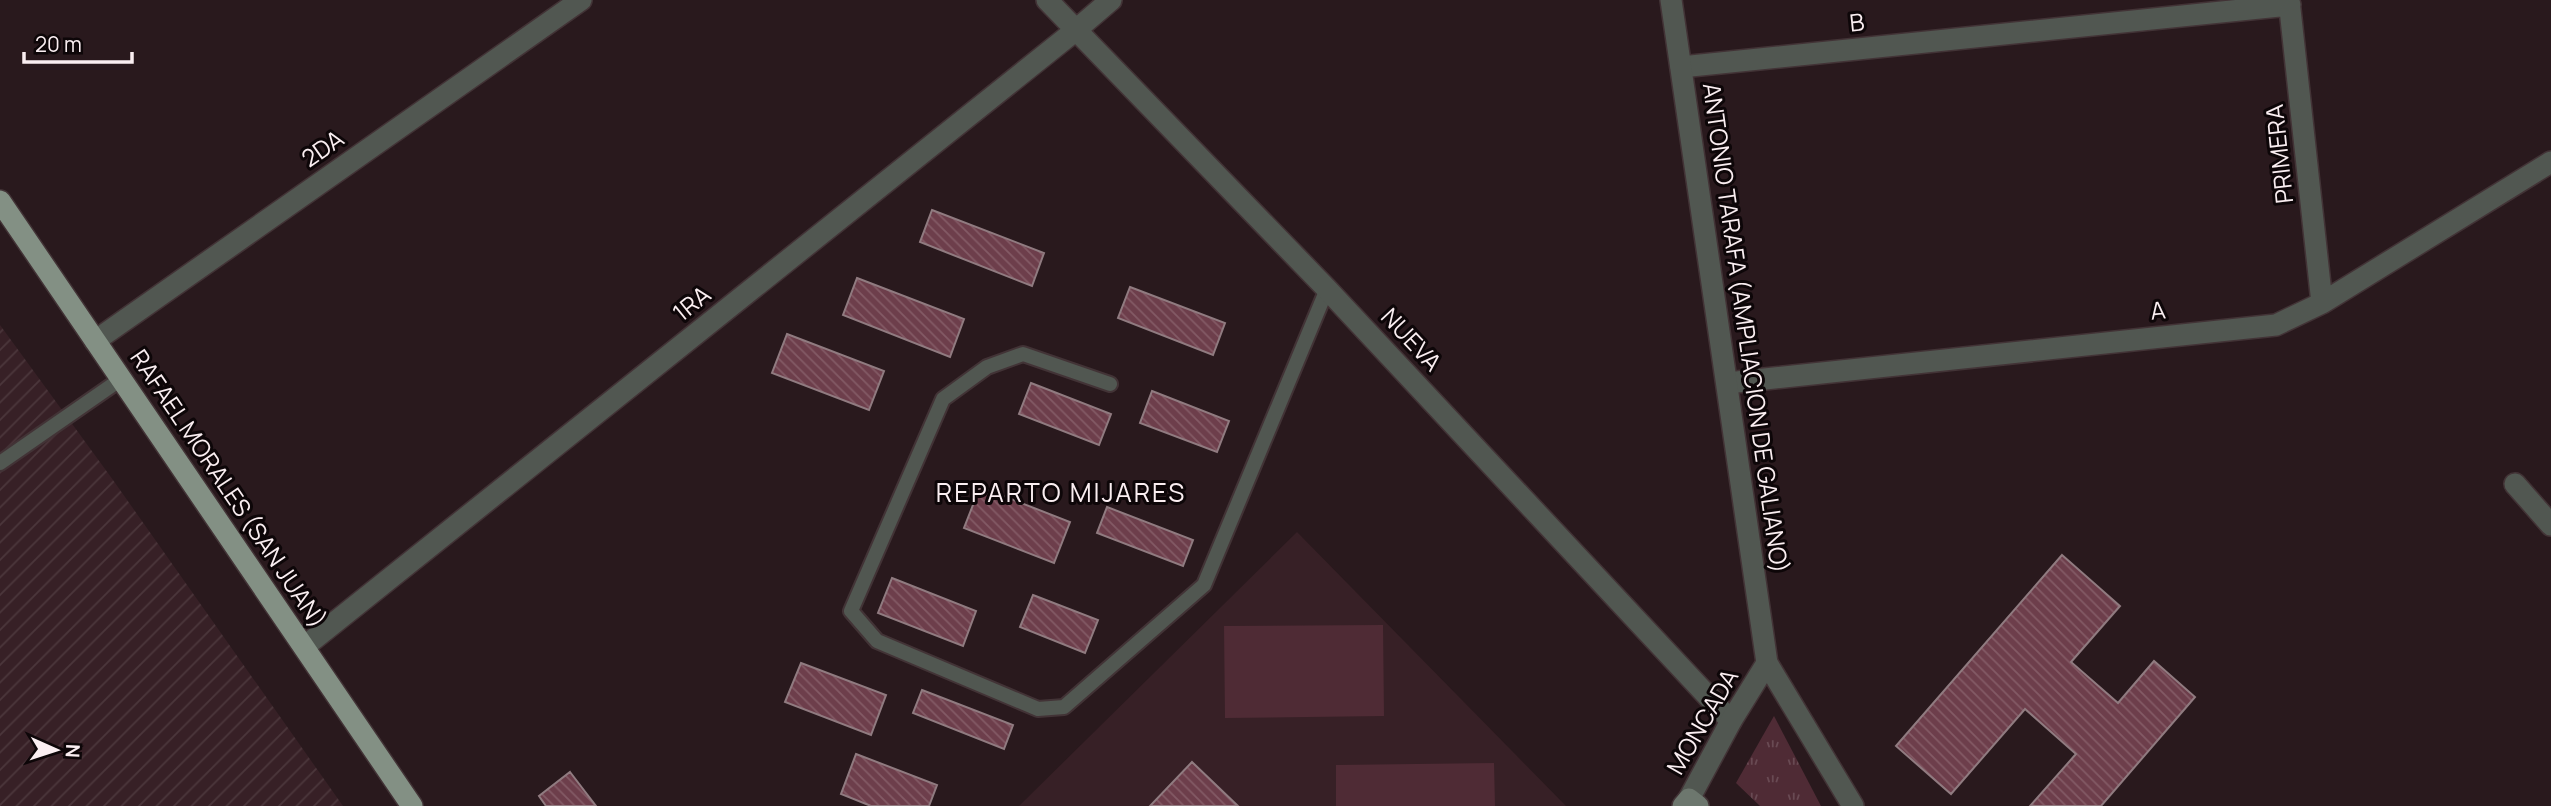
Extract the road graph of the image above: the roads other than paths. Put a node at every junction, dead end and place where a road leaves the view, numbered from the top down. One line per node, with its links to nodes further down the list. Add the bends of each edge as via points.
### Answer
1 (581, 0): 12 (street, 2DA)
2 (1047, 0): 6 (street, NUEVA)
3 (1111, 0): 6 (street, 1RA)
4 (1671, 0): 7 (street, ANTONIO TARAFA (AMPLIACION DE GALIANO))
5 (2290, 3): 7 (street, B); 11 (street, PRIMERA)
6 (1076, 30): 10 (street, NUEVA); 19 (street, 1RA)
7 (1681, 67): 14 (street, ANTONIO TARAFA (AMPLIACION DE GALIANO))
8 (2551, 162): 11 (street, A)
9 (0, 201): 12 (main road, RAFAEL MORALES (SAN JUAN))
10 (1327, 289): 15 (lane, via 1204,585 1064,707 1038,709 877,641 851,611 943,399 987,367 1023,354); 21 (street, NUEVA)
11 (2322, 303): 14 (street, A, via 2276,325)
12 (95, 341): 13 (main road, RAFAEL MORALES (SAN JUAN))
13 (121, 379): 16 (lane); 19 (main road, RAFAEL MORALES (SAN JUAN))
14 (1727, 383): 20 (street, ANTONIO TARAFA (AMPLIACION DE GALIANO))
15 (1110, 384)
16 (0, 463)
17 (2515, 484): 18 (street)
18 (2551, 525)
19 (304, 647): 23 (main road, RAFAEL MORALES (SAN JUAN))
20 (1767, 663): 21 (street, MONCADA); 24 (street)
21 (1731, 722): 22 (street, MONCADA)
22 (1690, 804)
23 (412, 806)
24 (1853, 806)

